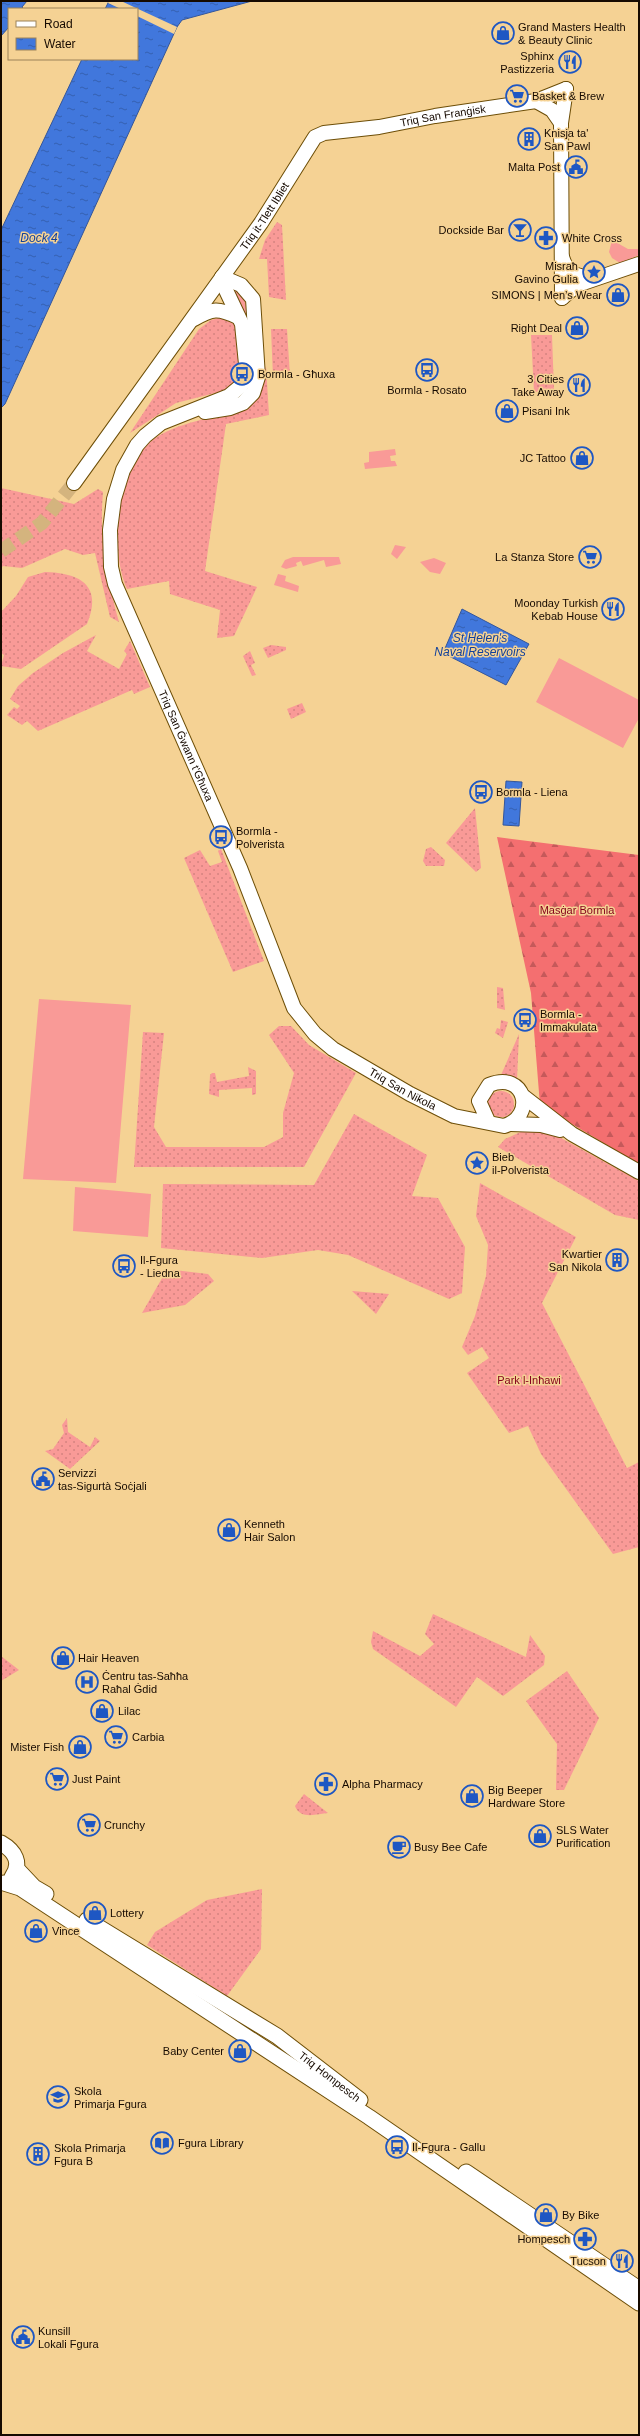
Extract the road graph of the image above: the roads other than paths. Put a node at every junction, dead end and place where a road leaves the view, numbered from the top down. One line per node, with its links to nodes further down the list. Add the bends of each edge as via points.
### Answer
1 (536, 101): 2 (main road, via 552,110); 2 (main road, Triq San Franġisk, via 566,89); 3 (main road, Triq San Franġisk)
2 (561, 123): 4 (main road)
3 (350, 130): 7 (main road, Triq it-Tlett Ibliet, via 324,133 315,137 276,201)
4 (561, 253): 6 (main road, via 565,267 574,275); 6 (main road, via 562,298 577,285)
5 (639, 264): 6 (main road)
6 (609, 276)
7 (222, 277): 8 (main road, Triq San Ġwann t'Għuxa); 9 (main road, Triq it-Tlett Ibliet); 10 (main road, Triq San Ġwann t'Għuxa, via 241,285 253,299 258,377 253,393 243,403 230,408)
8 (238, 317): 9 (main road, via 224,311 212,310); 10 (main road, Triq San Ġwann t'Għuxa, via 244,332 246,364 241,386 229,396)
9 (190, 321): 11 (main road, Triq it-Tlett Ibliet)
10 (170, 418): 12 (main road, Triq San Ġwann t'Għuxa, via 153,429 137,445 119,484 110,530 111,567 115,584 204,784 294,1008 315,1034 333,1049)
11 (74, 483)
12 (353, 1060): 15 (main road, Triq San Nikola)
13 (523, 1096): 14 (main road, via 512,1083 499,1081 489,1085); 17 (main road, via 520,1114); 18 (main road)
14 (479, 1102): 15 (main road); 16 (main road)
15 (454, 1116): 16 (main road, Triq San Nikola)
16 (488, 1121): 17 (main road, via 504,1126)
17 (511, 1124): 18 (main road, via 541,1125)
18 (572, 1134): 19 (main road)
19 (639, 1172)
20 (1, 1843): 21 (main road, Triq Hompesch, via 15,1856)
21 (17, 1869): 22 (main road, Triq Hompesch, via 13,1877); 24 (main road, Triq Hompesch, via 34,1887 215,1999 249,2017)
22 (2, 1885): 23 (main road, Triq Hompesch, via 65,1917)
23 (260, 2044): 24 (main road, via 272,2044 297,2059); 26 (main road, Triq Hompesch)
24 (303, 2057): 25 (main road, Triq Hompesch, via 402,2130)
25 (639, 2289)
26 (639, 2303)

